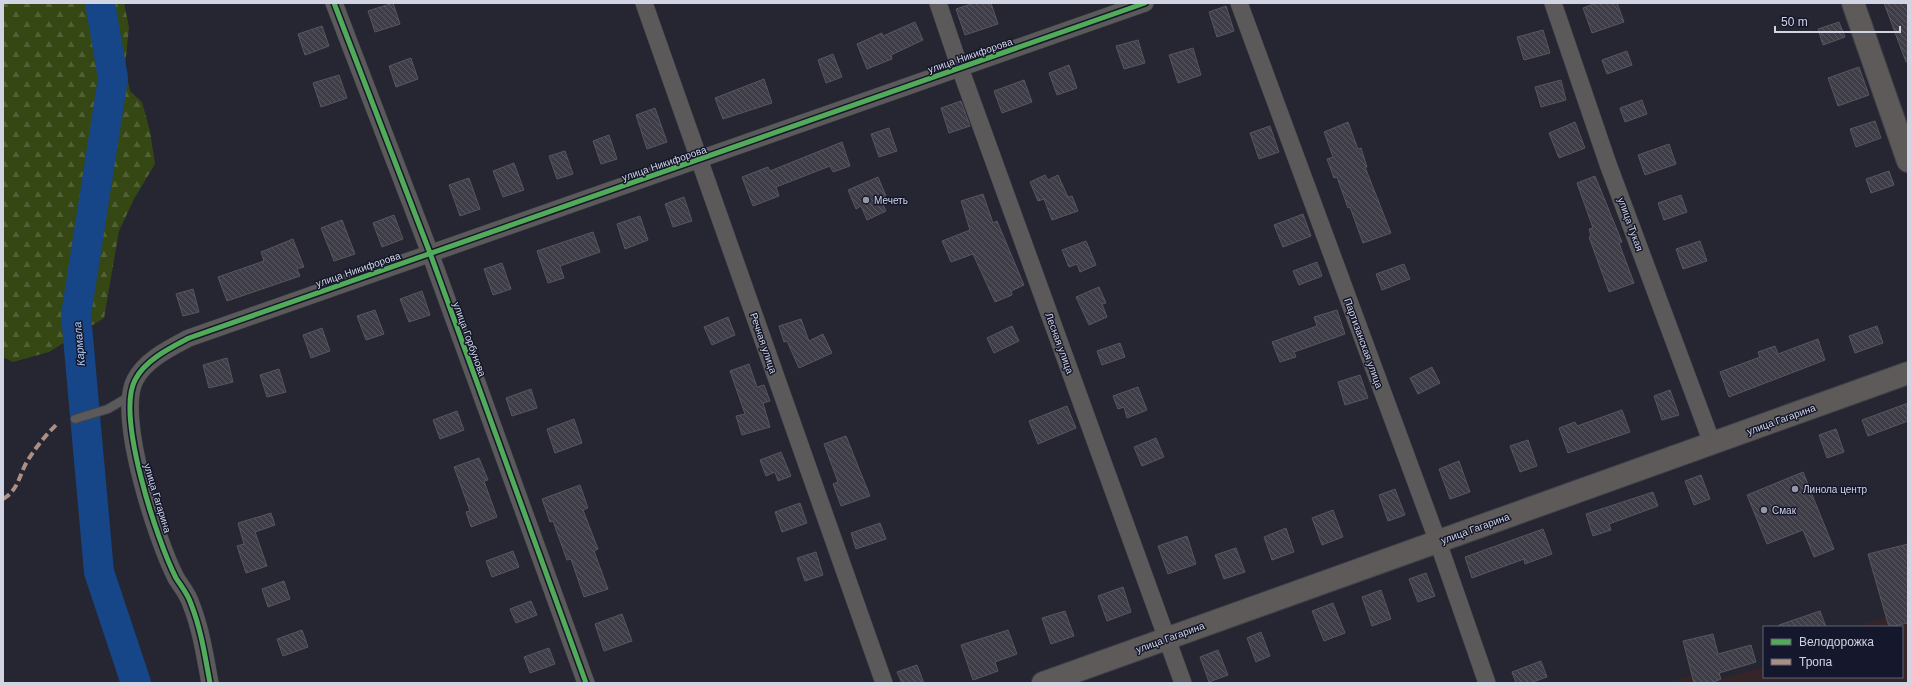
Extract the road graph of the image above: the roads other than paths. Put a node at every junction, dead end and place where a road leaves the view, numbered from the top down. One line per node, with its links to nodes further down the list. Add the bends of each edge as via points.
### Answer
1 (334, 3): 11 (street, улица Горбунова)
2 (644, 3): 9 (street, Речная улица)
3 (938, 3): 8 (street, Лесная улица)
4 (1144, 3): 8 (street, улица Никифорова)
5 (1239, 3): 17 (street, Партизанская улица)
6 (1553, 3): 16 (street, улица Тукая, via 1608,164)
7 (1853, 3): 10 (main road)
8 (960, 68): 9 (street, улица Никифорова); 18 (street, Лесная улица)
9 (700, 160): 11 (street, улица Никифорова); 21 (street, Речная улица)
10 (1908, 161)
11 (430, 253): 12 (street, улица Никифорова); 20 (street, улица Горбунова)
12 (189, 338): 14 (street, улица Гагарина, via 168,349 144,368 134,381)
13 (1908, 373): 16 (main road, улица Гагарина)
14 (130, 396): 15 (lane, via 118,404); 19 (street, улица Гагарина, via 131,428 139,468 159,534 173,570 191,602)
15 (75, 419)
16 (1712, 443): 17 (main road, улица Гагарина)
17 (1438, 542): 18 (main road, улица Гагарина); 24 (street, Партизанская улица)
18 (1167, 638): 22 (main road, улица Гагарина); 23 (street, Лесная улица)
19 (210, 683)
20 (586, 683)
21 (884, 683)
22 (1043, 683)
23 (1183, 683)
24 (1487, 683)

